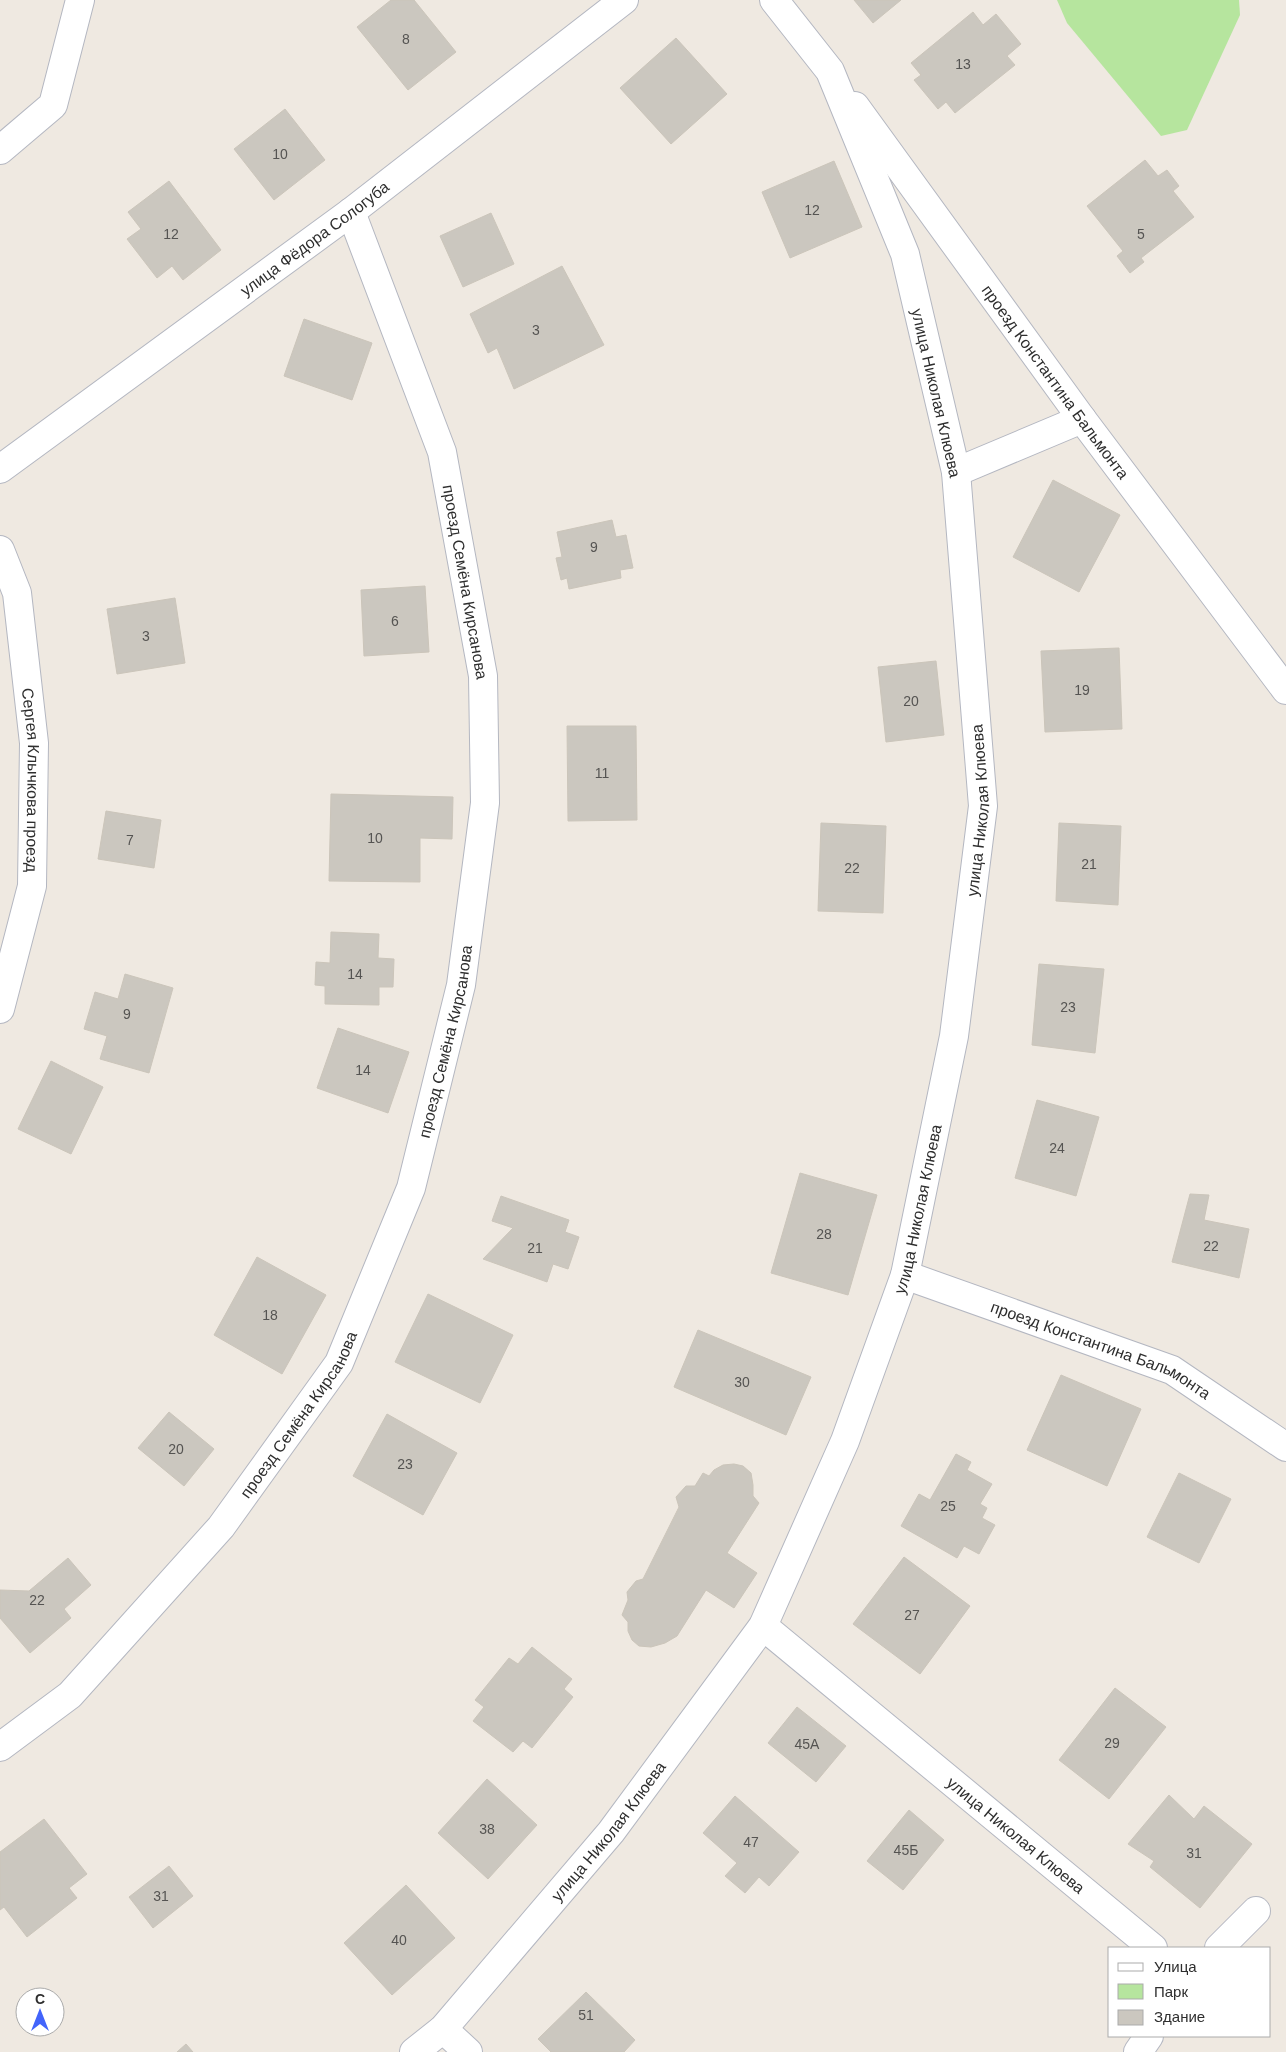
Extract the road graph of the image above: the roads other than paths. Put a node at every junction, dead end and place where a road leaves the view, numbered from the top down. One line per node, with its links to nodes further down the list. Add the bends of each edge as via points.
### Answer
1 (80, 0): 5 (street, via 54,104)
2 (624, 0): 6 (street, улица Фёдора Сологуба)
3 (774, 0): 4 (street, улица Николая Клюева)
4 (830, 71): 7 (street, проезд Константина Бальмонта); 9 (street, улица Николая Клюева, via 905,254)
5 (0, 150)
6 (351, 212): 8 (street, улица Фёдора Сологуба); 16 (street, проезд Семёна Кирсанова, via 442,452 483,676 485,803 461,985 411,1188 339,1363 221,1527 70,1695)
7 (1082, 419): 9 (street); 11 (street, проезд Константина Бальмонта)
8 (0, 470)
9 (956, 472): 13 (street, улица Николая Клюева, via 983,806 954,1036)
10 (0, 550): 12 (street, Сергея Клычкова проезд, via 17,593 34,743 32,886)
11 (1286, 690)
12 (0, 1009)
13 (905, 1275): 14 (street, проезд Константина Бальмонта, via 1172,1370); 15 (street, улица Николая Клюева, via 845,1442)
14 (1286, 1446)
15 (763, 1626): 18 (street, улица Николая Клюева); 20 (street, улица Николая Клюева, via 611,1832)
16 (0, 1747)
17 (1256, 1911): 19 (street)
18 (1153, 1947)
19 (1220, 1947)
20 (443, 2028): 22 (street, улица Николая Клюева); 23 (street)
21 (1148, 2037): 24 (street)
22 (414, 2052)
23 (468, 2052)
24 (1138, 2052)

